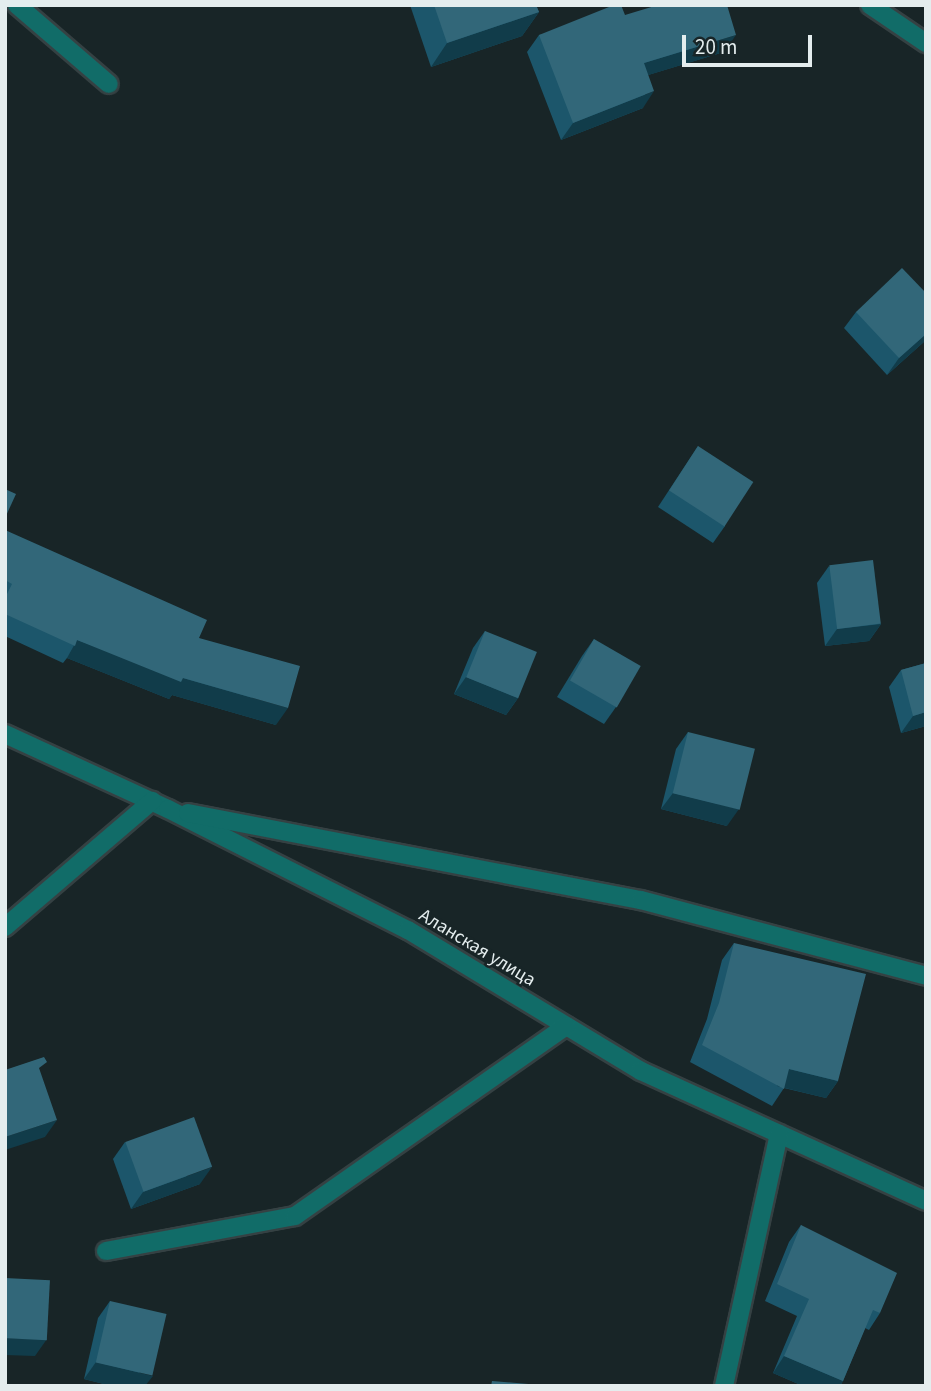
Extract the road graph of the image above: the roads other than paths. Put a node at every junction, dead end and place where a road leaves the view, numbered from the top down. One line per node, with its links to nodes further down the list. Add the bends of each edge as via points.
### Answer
1 (17, 5): 4 (street)
2 (870, 5): 3 (street)
3 (924, 39)
4 (109, 84)
5 (5, 734): 6 (street, Аланская улица)
6 (160, 805): 7 (street); 8 (street, via 641,900); 9 (street, Аланская улица, via 408,930)
7 (5, 928)
8 (926, 976)
9 (566, 1026): 10 (street, Аланская улица, via 641,1071); 12 (street, via 295,1216)
10 (779, 1134): 11 (street, Аланская улица); 13 (street)
11 (926, 1201)
12 (106, 1251)
13 (724, 1386)

